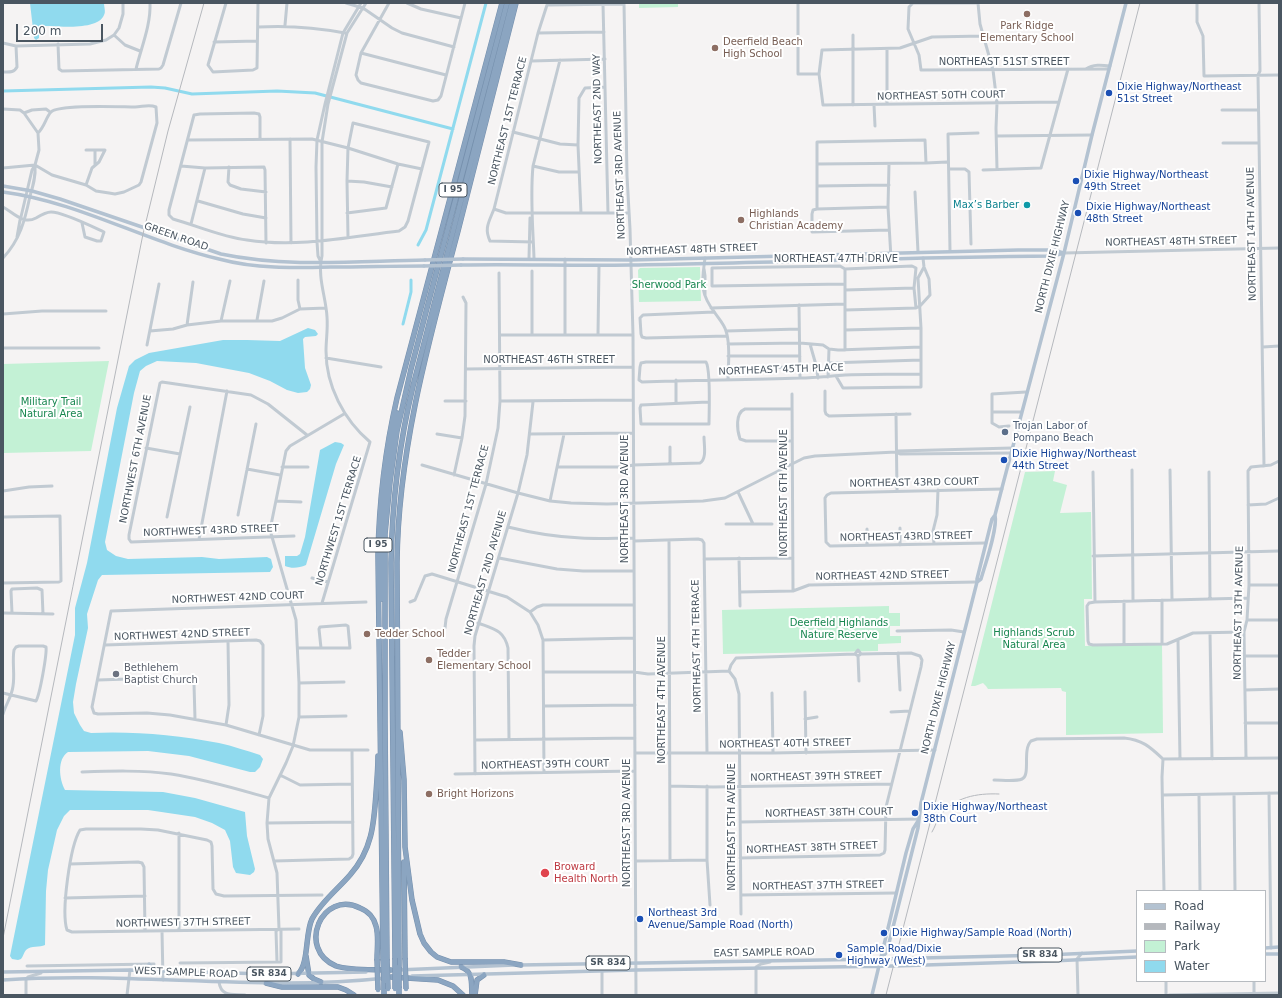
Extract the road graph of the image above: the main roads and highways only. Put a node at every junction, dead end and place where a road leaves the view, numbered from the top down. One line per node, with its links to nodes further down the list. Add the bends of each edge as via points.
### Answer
1 (502, 3): 15 (highway, I 95)
2 (507, 3): 22 (highway, via 397,431 385,534)
3 (512, 3): 18 (highway, via 412,391 397,469)
4 (516, 3): 16 (highway, I 95, via 414,407)
5 (1126, 3): 9 (main road, NORTH DIXIE HIGHWAY)
6 (3, 186): 12 (main road, GREEN ROAD, via 60,199 221,254 270,262)
7 (3, 192): 14 (main road, GREEN ROAD, via 79,211 219,259 270,267)
8 (958, 251): 9 (main road, NORTHEAST 48TH STREET, via 1054,250); 10 (main road, NORTHEAST 48TH STREET); 11 (main road, via 927,254)
9 (1064, 253): 11 (main road, NORTHEAST 48TH STREET, via 1053,256); 17 (main road, NORTH DIXIE HIGHWAY)
10 (697, 258): 12 (main road, NORTHEAST 48TH STREET, bridge); 13 (main road)
11 (923, 258): 13 (main road, NORTHEAST 48TH STREET)
12 (321, 262)
13 (684, 264): 14 (main road, NORTHEAST 48TH STREET, bridge)
14 (321, 267)
15 (403, 376): 21 (highway, I 95, via 387,445 379,513); 22 (highway, via 403,390 387,471 382,524)
16 (400, 500): 18 (highway); 20 (highway, I 95, via 397,553)
17 (995, 515): 19 (main road, NORTH DIXIE HIGHWAY); 19 (main road, NORTH DIXIE HIGHWAY, via 991,543 981,580)
18 (391, 542): 34 (highway)
19 (978, 582): 23 (main road, NORTH DIXIE HIGHWAY)
20 (397, 705): 24 (highway, via 404,780); 34 (highway, I 95)
21 (381, 717): 31 (highway, via 378,726 374,822 370,841 358,865 313,918 308,931); 35 (highway, I 95)
22 (385, 723): 35 (highway)
23 (919, 819): 36 (main road, NORTH DIXIE HIGHWAY, via 888,947); 36 (main road, NORTH DIXIE HIGHWAY, via 912,828)
24 (404, 847): 41 (highway, via 418,928 431,952 440,959 451,962 504,962); 63 (highway, bridge)
25 (1266, 948): 26 (main road)
26 (1279, 948)
27 (1136, 951): 28 (main road, EAST SAMPLE ROAD / SR 834)
28 (1074, 953): 32 (main road, EAST SAMPLE ROAD / SR 834); 37 (main road)
29 (1266, 954): 30 (main road)
30 (1279, 954)
31 (306, 955): 48 (highway); 49 (highway)
32 (976, 957): 36 (main road, EAST SAMPLE ROAD / SR 834); 39 (main road)
33 (1136, 957): 37 (main road, EAST SAMPLE ROAD / SR 834)
34 (397, 958): 56 (highway, bridge)
35 (385, 959): 57 (highway, I 95, bridge)
36 (881, 959): 38 (main road, EAST SAMPLE ROAD / SR 834); 42 (main road, NORTH DIXIE HIGHWAY)
37 (1068, 960): 39 (main road, EAST SAMPLE ROAD / SR 834)
38 (756, 961): 41 (main road, EAST SAMPLE ROAD / SR 834); 44 (main road, via 752,965)
39 (968, 963): 42 (main road, EAST SAMPLE ROAD / SR 834)
40 (149, 964): 45 (main road)
41 (521, 965): 43 (main road, EAST SAMPLE ROAD / SR 834)
42 (879, 966): 44 (main road, EAST SAMPLE ROAD / SR 834); 66 (main road, NORTH DIXIE HIGHWAY)
43 (461, 967): 46 (main road, EAST SAMPLE ROAD / SR 834); 50 (highway)
44 (733, 968): 51 (main road, EAST SAMPLE ROAD / SR 834)
45 (154, 970): 47 (main road, WEST SAMPLE ROAD / SR 834); 48 (main road, WEST SAMPLE ROAD / SR 834)
46 (391, 970): 49 (main road, WEST SAMPLE ROAD / SR 834); 58 (highway, bridge, via 344,968 326,959 316,938 317,927 323,916 330,910 344,905 365,910 370,915 376,926 377,959)
47 (3, 972)
48 (298, 974): 49 (main road, WEST SAMPLE ROAD / SR 834)
49 (308, 974): 54 (highway)
50 (471, 975): 51 (main road, EAST SAMPLE ROAD / SR 834); 52 (main road, EAST SAMPLE ROAD / SR 834); 65 (highway)
51 (484, 975): 65 (highway, via 477,980)
52 (392, 977): 54 (main road, WEST SAMPLE ROAD / SR 834); 64 (highway, via 438,980 454,986)
53 (3, 980): 55 (main road, WEST SAMPLE ROAD / SR 834, via 130,978)
54 (321, 982): 55 (main road, WEST SAMPLE ROAD / SR 834)
55 (266, 983): 59 (highway, via 282,987 338,987)
56 (397, 989): 61 (highway); 62 (highway)
57 (385, 991): 60 (highway)
58 (378, 992)
59 (354, 995)
60 (388, 995)
61 (395, 995)
62 (399, 995)
63 (406, 995)
64 (463, 995)
65 (474, 995)
66 (872, 995)

